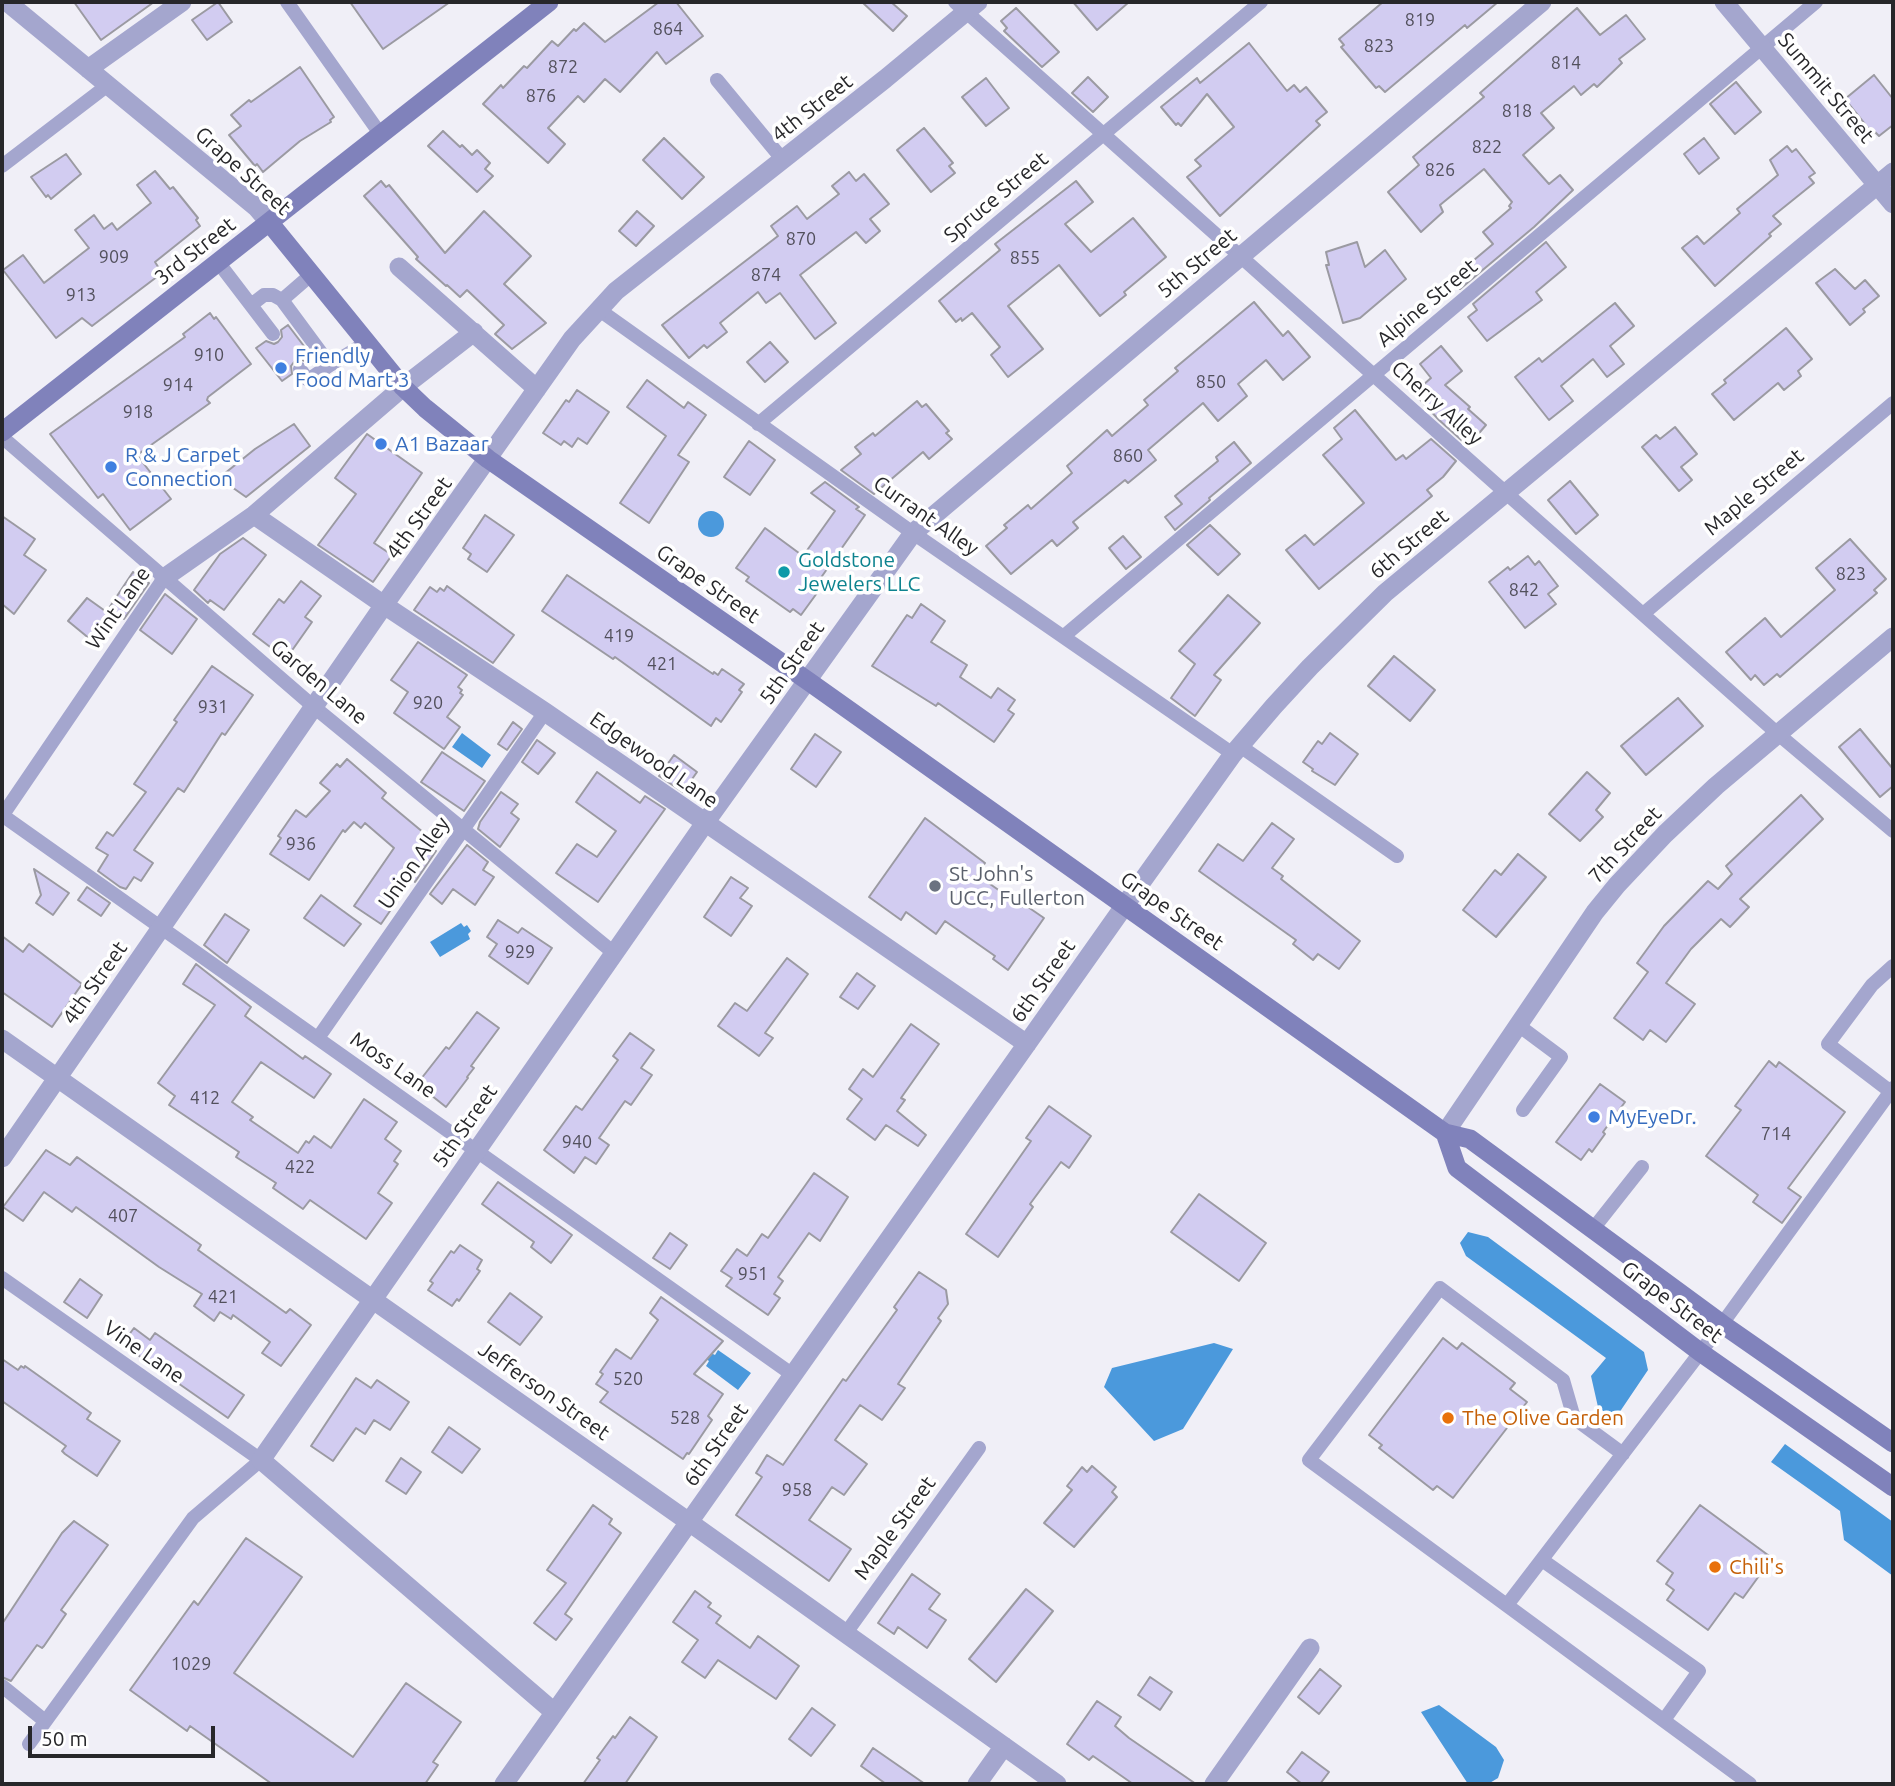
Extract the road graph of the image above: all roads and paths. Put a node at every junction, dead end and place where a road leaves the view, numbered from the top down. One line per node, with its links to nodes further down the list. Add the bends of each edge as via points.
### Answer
1 (7, 2): 11 (street, Grape Street)
2 (183, 2): 11 (street)
3 (287, 2): 15 (lane)
4 (549, 2): 15 (main road, 3rd Street)
5 (1261, 2): 14 (lane, Spruce Street)
6 (1542, 2): 22 (street, 5th Street)
7 (1724, 2): 10 (street, Summit Street)
8 (1816, 2): 10 (lane, Alpine Street)
9 (967, 5): 14 (lane, Cherry Alley); 16 (street, 4th Street)
10 (1761, 47): 19 (street, Summit Street); 34 (lane, Alpine Street)
11 (88, 69): 13 (street, Grape Street)
12 (717, 80): 16 (lane)
13 (108, 85): 17 (lane); 21 (street, Grape Street)
14 (1104, 133): 22 (lane, Cherry Alley); 38 (lane, Spruce Street)
15 (381, 135): 21 (main road, 3rd Street)
16 (783, 160): 28 (street, 4th Street)
17 (2, 166)
18 (1893, 172): 19 (street, 6th Street)
19 (1877, 185): 20 (street, Summit Street); 41 (street, 6th Street)
20 (1893, 204)
21 (269, 222): 23 (main road, 3rd Street); 25 (main road, Grape Street)
22 (1241, 256): 34 (lane, Cherry Alley); 43 (street, 5th Street)
23 (218, 262): 27 (lane); 39 (main road, 3rd Street)
24 (399, 267): 29 (street)
25 (312, 274): 26 (lane); 31 (main road, Grape Street)
26 (282, 300): 27 (lane, via 264,295); 32 (lane)
27 (251, 305): 30 (lane)
28 (598, 309): 36 (street, 4th Street); 38 (lane, Currant Alley)
29 (474, 332): 35 (street, Wint Lane); 36 (street)
30 (273, 334)
31 (366, 343): 32 (lane); 35 (main road, Grape Street)
32 (330, 365): 33 (lane, via 309,380)
33 (300, 369)
34 (1375, 375): 41 (lane, Cherry Alley); 47 (lane, Alpine Street)
35 (403, 387): 40 (main road, Grape Street); 42 (street, Wint Lane)
36 (537, 389): 40 (street, 4th Street)
37 (1893, 403): 46 (lane, Maple Street)
38 (758, 424): 43 (lane, Currant Alley)
39 (2, 435): 44 (lane, Garden Lane)
40 (488, 459): 45 (street, 4th Street); 49 (main road, Grape Street)
41 (1506, 493): 46 (lane, Cherry Alley); 53 (street, 6th Street, via 1385,593)
42 (254, 515): 44 (street, Wint Lane); 45 (street, Edgewood Lane)
43 (913, 533): 47 (lane, Currant Alley); 49 (street, 5th Street)
44 (164, 578): 50 (lane, Garden Lane); 54 (lane, Wint Lane)
45 (384, 606): 50 (street, 4th Street); 51 (street, Edgewood Lane)
46 (1643, 614): 52 (lane, Cherry Alley)
47 (1064, 636): 53 (lane, Currant Alley)
48 (1893, 637): 52 (street, 7th Street)
49 (808, 681): 55 (street, 5th Street); 59 (main road, Grape Street)
50 (314, 707): 56 (lane, Garden Lane); 60 (street, 4th Street)
51 (545, 712): 55 (street, Edgewood Lane); 56 (lane, Union Alley)
52 (1778, 734): 57 (lane, Cherry Alley); 63 (street, 7th Street, via 1705,796 1617,886)
53 (1236, 750): 58 (lane, Currant Alley); 59 (street, 6th Street)
54 (2, 815): 60 (lane, Moss Lane)
55 (705, 823): 61 (street, 5th Street); 66 (street, Edgewood Lane)
56 (463, 830): 61 (lane, Garden Lane); 64 (lane, Union Alley)
57 (1893, 831)
58 (1397, 856)
59 (1125, 905): 66 (street, 6th Street); 70 (main road, Grape Street)
60 (162, 927): 64 (lane, Moss Lane); 67 (street, 4th Street)
61 (614, 953): 71 (street, 5th Street)
62 (1893, 966): 68 (lane, via 1872,985 1828,1044)
63 (1518, 1025): 69 (lane, via 1562,1057); 70 (street, 7th Street)
64 (318, 1038): 71 (lane, Moss Lane)
65 (2, 1039): 67 (street, Jefferson Street)
66 (1027, 1044): 79 (street, 6th Street)
67 (57, 1077): 72 (street, 4th Street); 76 (street, Jefferson Street)
68 (1892, 1090): 77 (lane)
69 (1523, 1110)
70 (1446, 1133): 74 (main road, Grape Street, via 1470,1139); 78 (main road, Grape Street, via 1457,1168)
71 (476, 1150): 76 (street, 5th Street); 79 (lane, Moss Lane)
72 (2, 1158)
73 (1642, 1167): 74 (lane)
74 (1593, 1229): 77 (main road, Grape Street)
75 (2, 1278): 83 (lane, Vine Lane)
76 (373, 1298): 83 (street, 5th Street); 85 (street, Jefferson Street)
77 (1722, 1324): 78 (lane); 80 (main road, Grape Street)
78 (1700, 1352): 82 (lane); 84 (main road, Grape Street)
79 (793, 1375): 85 (street, 6th Street)
80 (1893, 1443)
81 (979, 1448): 88 (lane, Maple Street)
82 (1623, 1454): 86 (lane); 87 (lane, via 1574,1418 1563,1380 1440,1288 1309,1460)
83 (261, 1460): 91 (street); 93 (lane, via 193,1518)
84 (1893, 1488)
85 (689, 1522): 88 (street, Jefferson Street); 91 (street, 6th Street)
86 (1542, 1560): 87 (lane); 92 (lane, via 1699,1671)
87 (1507, 1605): 92 (lane)
88 (845, 1633): 95 (street, Jefferson Street)
89 (1310, 1648): 99 (street)
90 (2, 1686): 93 (lane)
91 (554, 1712): 96 (street, 6th Street)
92 (1664, 1720): 100 (lane)
93 (45, 1721): 94 (lane)
94 (29, 1744)
95 (1004, 1746): 97 (street); 98 (street, Jefferson Street)
96 (504, 1784)
97 (977, 1784)
98 (1057, 1784)
99 (1214, 1784)
100 (1751, 1784)

